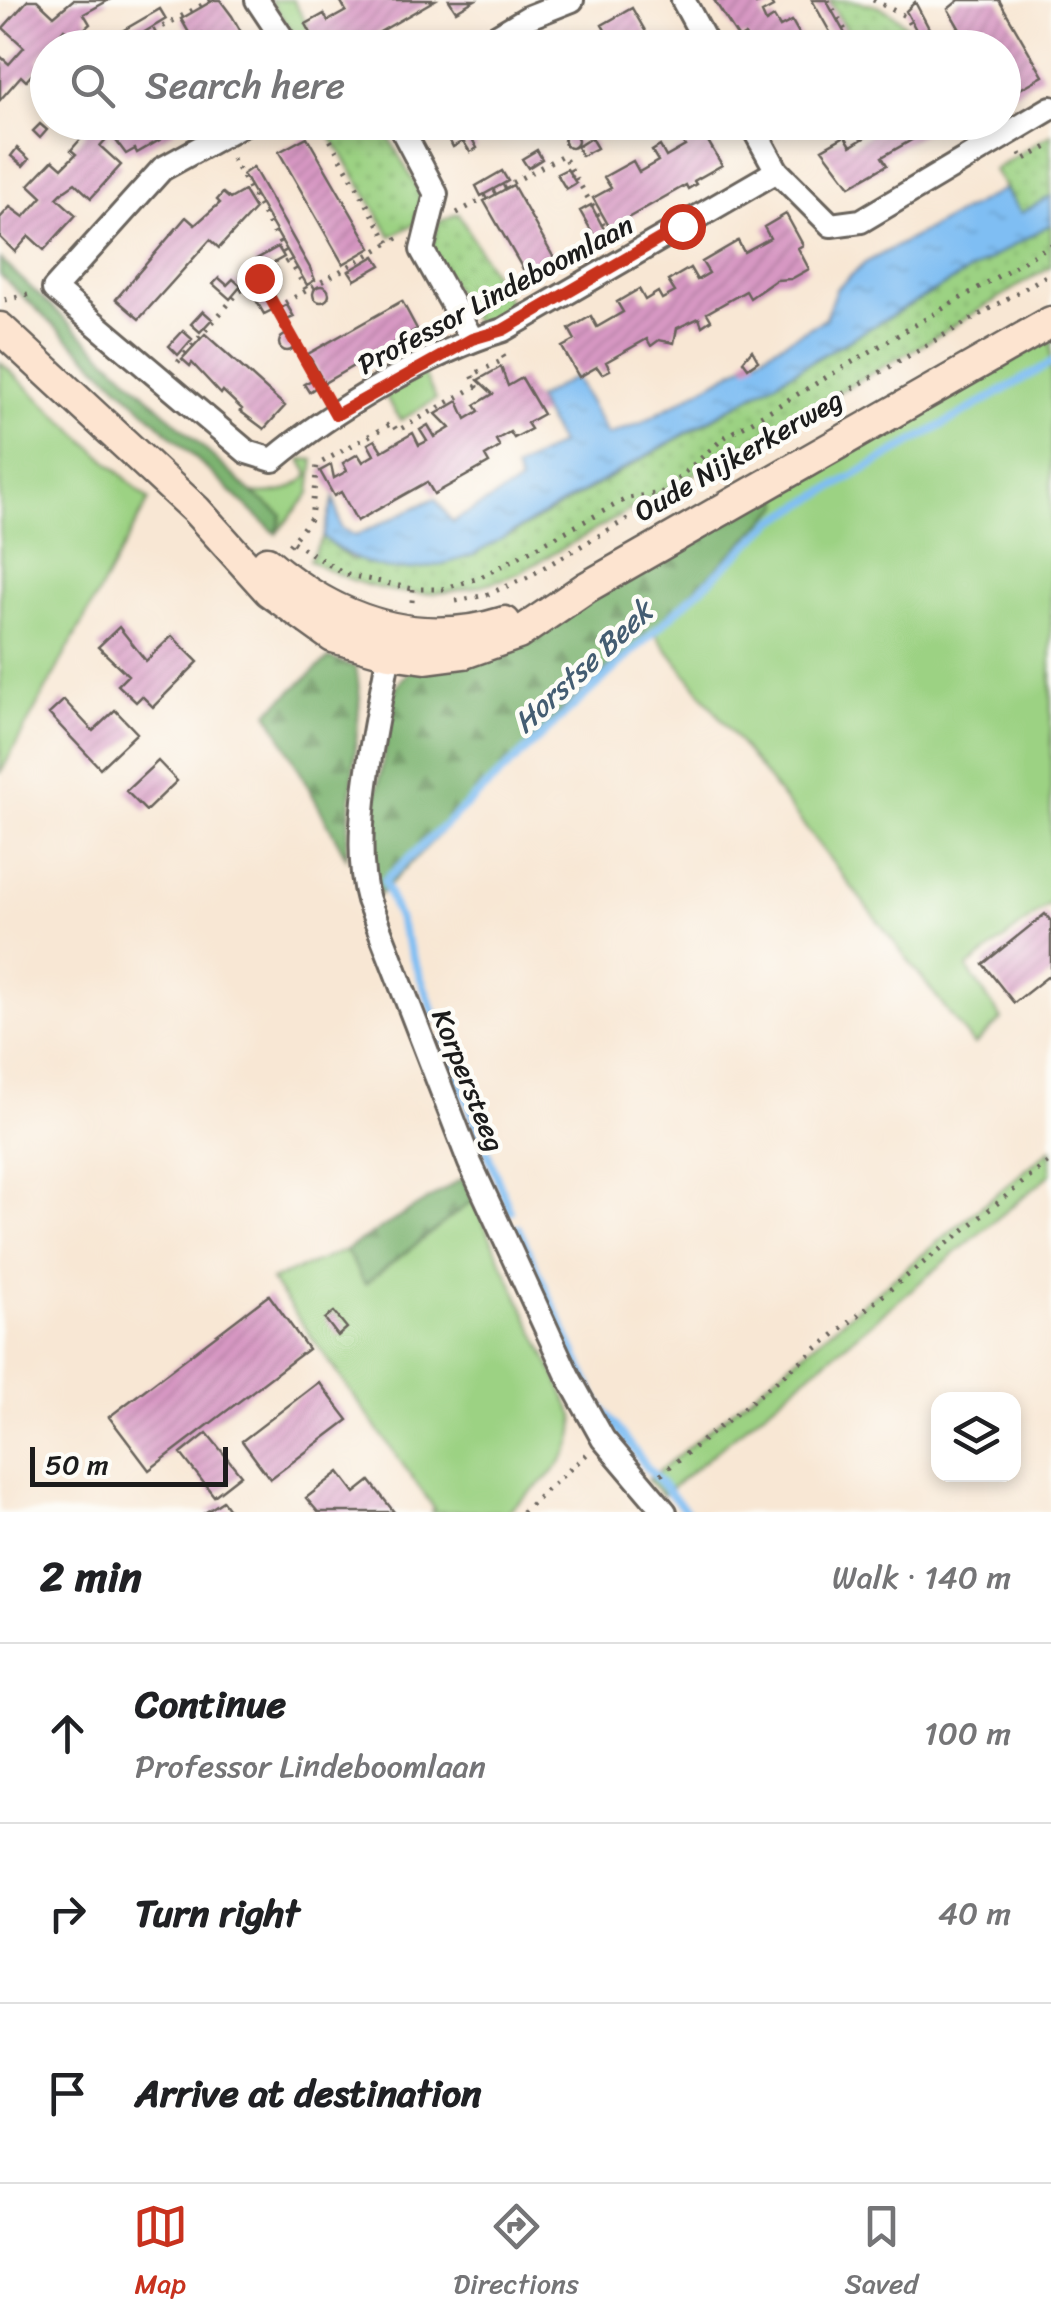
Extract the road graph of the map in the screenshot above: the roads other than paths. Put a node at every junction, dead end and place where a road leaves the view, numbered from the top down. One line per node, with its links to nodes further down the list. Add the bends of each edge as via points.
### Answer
1 (257, 0): 4 (street)
2 (572, 0): 5 (street)
3 (683, 0): 6 (street)
4 (277, 30)
5 (508, 30)
6 (699, 30)
7 (1051, 108): 8 (street)
8 (1021, 126)
9 (215, 140): 16 (street, Professor Lindeboomlaan, via 162,169 54,289 247,452 273,460 320,420)
10 (408, 140): 16 (street, via 436,194 422,250)
11 (760, 140): 13 (street)
12 (997, 140): 13 (street, via 861,220 830,225)
13 (777, 172): 16 (street, Professor Lindeboomlaan)
14 (1051, 322): 17 (street, Oude Nijkerkerweg, via 564,601 468,631)
15 (0, 328): 17 (street, Oude Nijkerkerweg, via 196,510 326,606)
16 (482, 336)
17 (391, 641): 18 (street, Korpersteeg, via 360,870 470,1164 603,1439)
18 (665, 1512)

